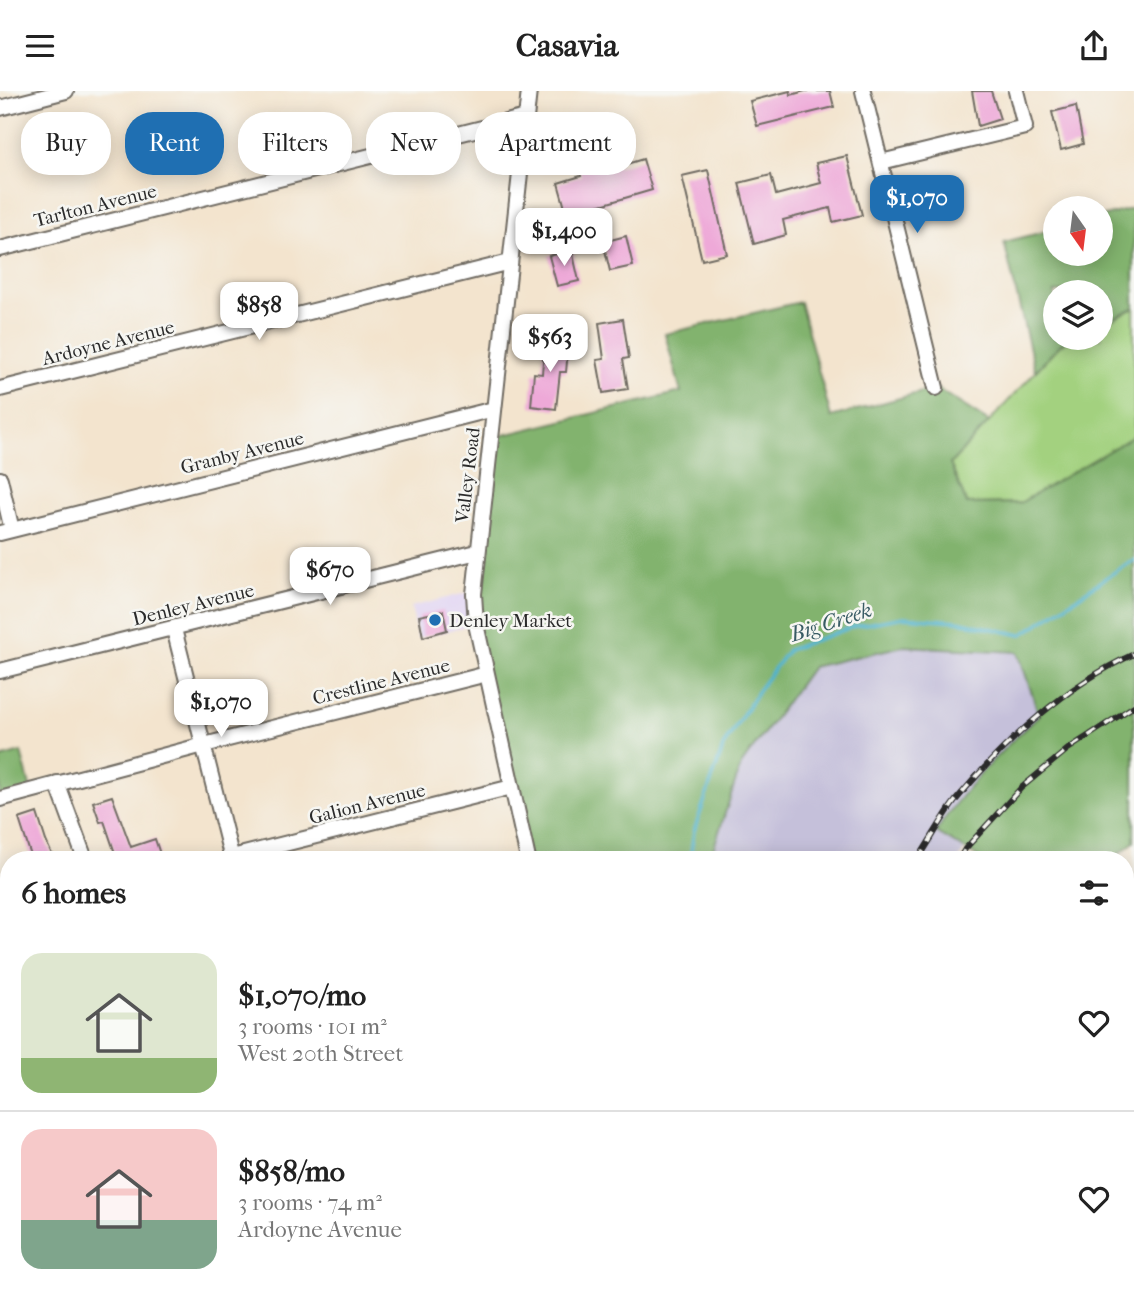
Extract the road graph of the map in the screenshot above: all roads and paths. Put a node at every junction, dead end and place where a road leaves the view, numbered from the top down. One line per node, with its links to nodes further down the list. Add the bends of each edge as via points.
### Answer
1 (66, 91): 5 (street)
2 (529, 91): 6 (street, Valley Road)
3 (863, 91): 8 (street)
4 (1016, 91): 8 (street, via 1025,127)
5 (0, 108)
6 (527, 112)
7 (475, 130): 10 (street, Tarlton Avenue)
8 (881, 162): 12 (street)
9 (520, 175): 11 (street, Valley Road)
10 (0, 249)
11 (510, 262): 13 (street, Ardoyne Avenue); 14 (street, Valley Road)
12 (936, 388)
13 (0, 389)
14 (494, 409): 16 (street, Granby Avenue); 17 (street, Valley Road)
15 (0, 479): 16 (street)
16 (6, 531)
17 (477, 552): 18 (street, Denley Avenue); 20 (street, Valley Road, via 475,620)
18 (174, 629): 19 (street, Denley Avenue); 21 (street)
19 (0, 671)
20 (487, 674): 21 (street, Crestline Avenue); 23 (street, Valley Road)
21 (204, 745): 22 (street, Crestline Avenue); 26 (street)
22 (57, 783): 24 (street, Crestline Avenue); 25 (street)
23 (512, 787): 27 (street, Galion Avenue); 28 (street, Valley Road)
24 (0, 799)
25 (82, 851)
26 (230, 851)
27 (260, 851)
28 (526, 851)

